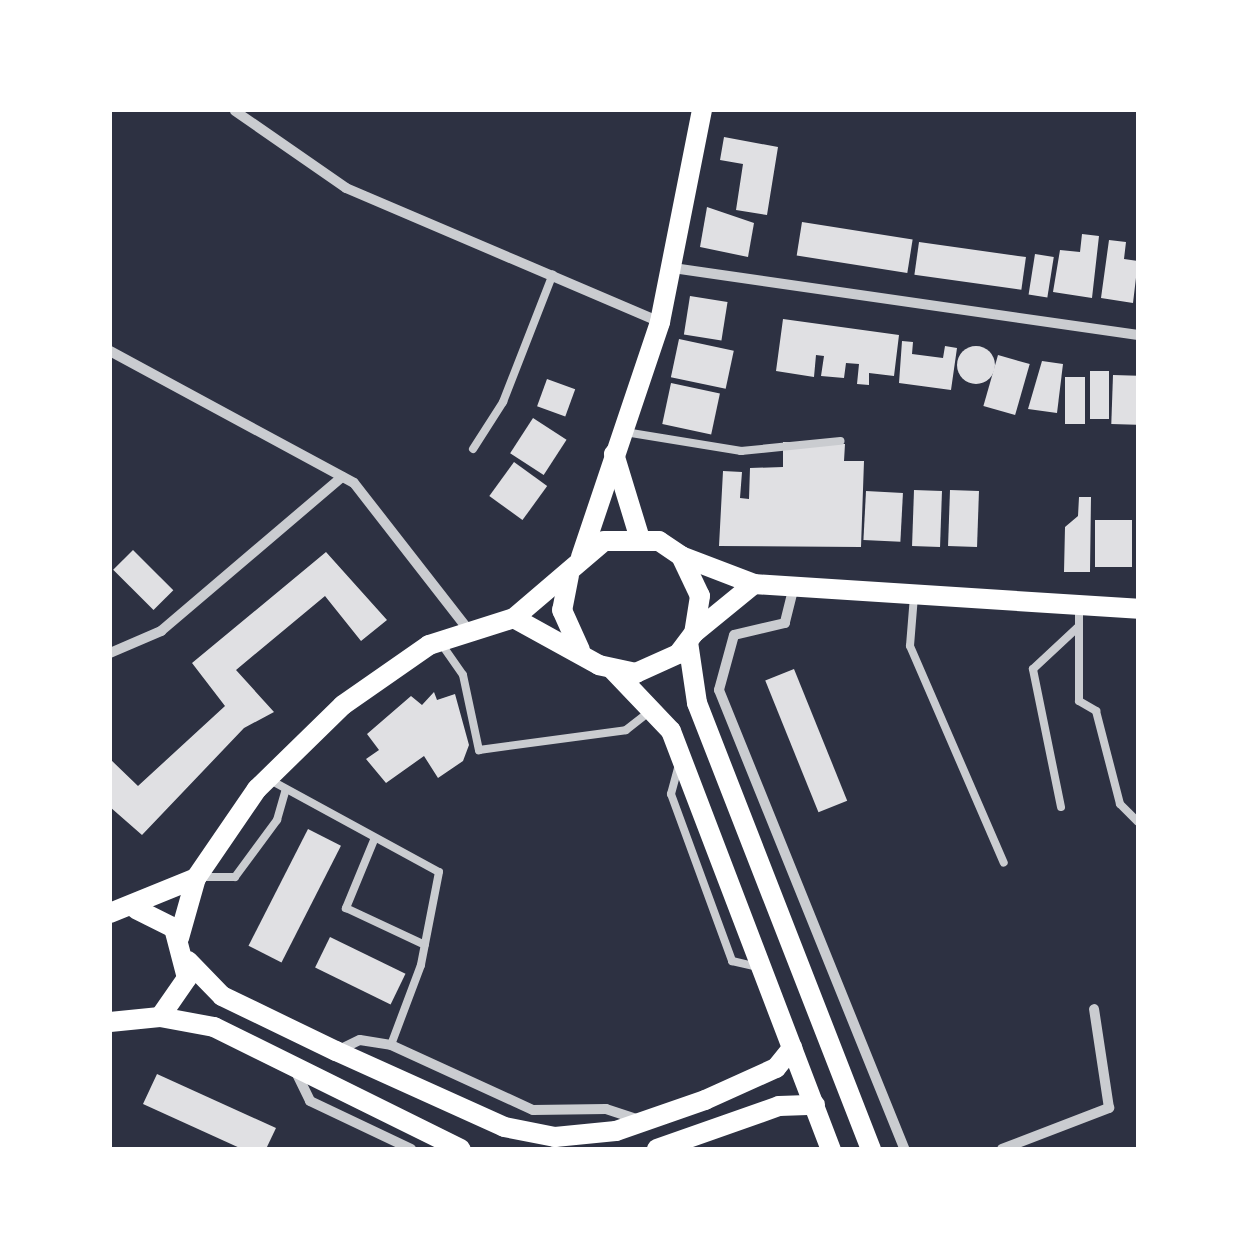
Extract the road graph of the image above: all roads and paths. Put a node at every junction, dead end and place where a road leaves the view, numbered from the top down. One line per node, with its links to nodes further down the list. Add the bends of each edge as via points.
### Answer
1 (702, 110): 3 (main road)
2 (235, 111): 4 (street, via 346,188)
3 (673, 268): 5 (main road); 6 (street)
4 (553, 274): 5 (street); 10 (lane, via 502,402)
5 (660, 322): 8 (main road)
6 (1138, 335)
7 (110, 351): 12 (street)
8 (620, 431): 9 (lane, via 742,451); 11 (main road)
9 (840, 441)
10 (472, 449)
11 (613, 452): 13 (main road); 15 (main road)
12 (342, 476): 22 (street, via 389,521); 25 (street, via 161,631)
13 (639, 536): 14 (main road); 15 (main road, via 604,540)
14 (680, 556): 16 (main road); 23 (main road, via 700,596)
15 (575, 565): 21 (main road); 26 (main road, via 562,610)
16 (754, 584): 17 (main road); 23 (main road)
17 (794, 586): 18 (main road); 29 (street, via 785,623 734,636 722,658 718,690)
18 (914, 596): 20 (main road); 36 (lane, via 910,646)
19 (1138, 608): 20 (main road)
20 (1078, 617): 33 (lane, via 1033,669); 34 (lane, via 1079,701 1096,711 1120,804)
21 (514, 618): 22 (main road); 26 (main road)
22 (466, 628): 24 (main road)
23 (691, 637): 27 (main road, via 664,664); 30 (main road)
24 (440, 641): 28 (lane, via 463,675 479,750 626,730); 31 (main road, via 343,705)
25 (110, 652)
26 (582, 652): 27 (main road)
27 (613, 670): 28 (main road)
28 (653, 708): 47 (main road, via 681,758)
29 (735, 737): 30 (lane); 57 (street)
30 (715, 748): 56 (main road)
31 (267, 778): 32 (lane); 37 (main road)
32 (286, 789): 35 (lane); 37 (lane, via 277,820 235,877)
33 (1061, 808)
34 (1138, 822)
35 (374, 840): 41 (lane, via 439,872); 41 (lane, via 346,908)
36 (1004, 863)
37 (196, 878): 38 (main road); 40 (main road)
38 (136, 909): 39 (main road); 40 (main road)
39 (110, 913)
40 (180, 938): 42 (main road)
41 (425, 945): 46 (lane)
42 (188, 961): 44 (main road, via 185,986); 48 (main road, via 222,996)
43 (1094, 1008): 58 (street, via 1109,1108)
44 (160, 1017): 45 (main road); 49 (main road, via 214,1026)
45 (110, 1022)
46 (391, 1045): 48 (street, via 360,1040); 51 (street, via 533,1110 606,1110)
47 (792, 1048): 50 (main road); 51 (main road, via 776,1068)
48 (336, 1051): 51 (main road, via 504,1127 555,1138)
49 (291, 1064): 52 (street, via 310,1101); 53 (main road)
50 (814, 1104): 54 (main road, via 779,1106); 55 (main road)
51 (644, 1122)
52 (411, 1149)
53 (461, 1149)
54 (657, 1149)
55 (831, 1149)
56 (871, 1149)
57 (904, 1149)
58 (1002, 1149)

